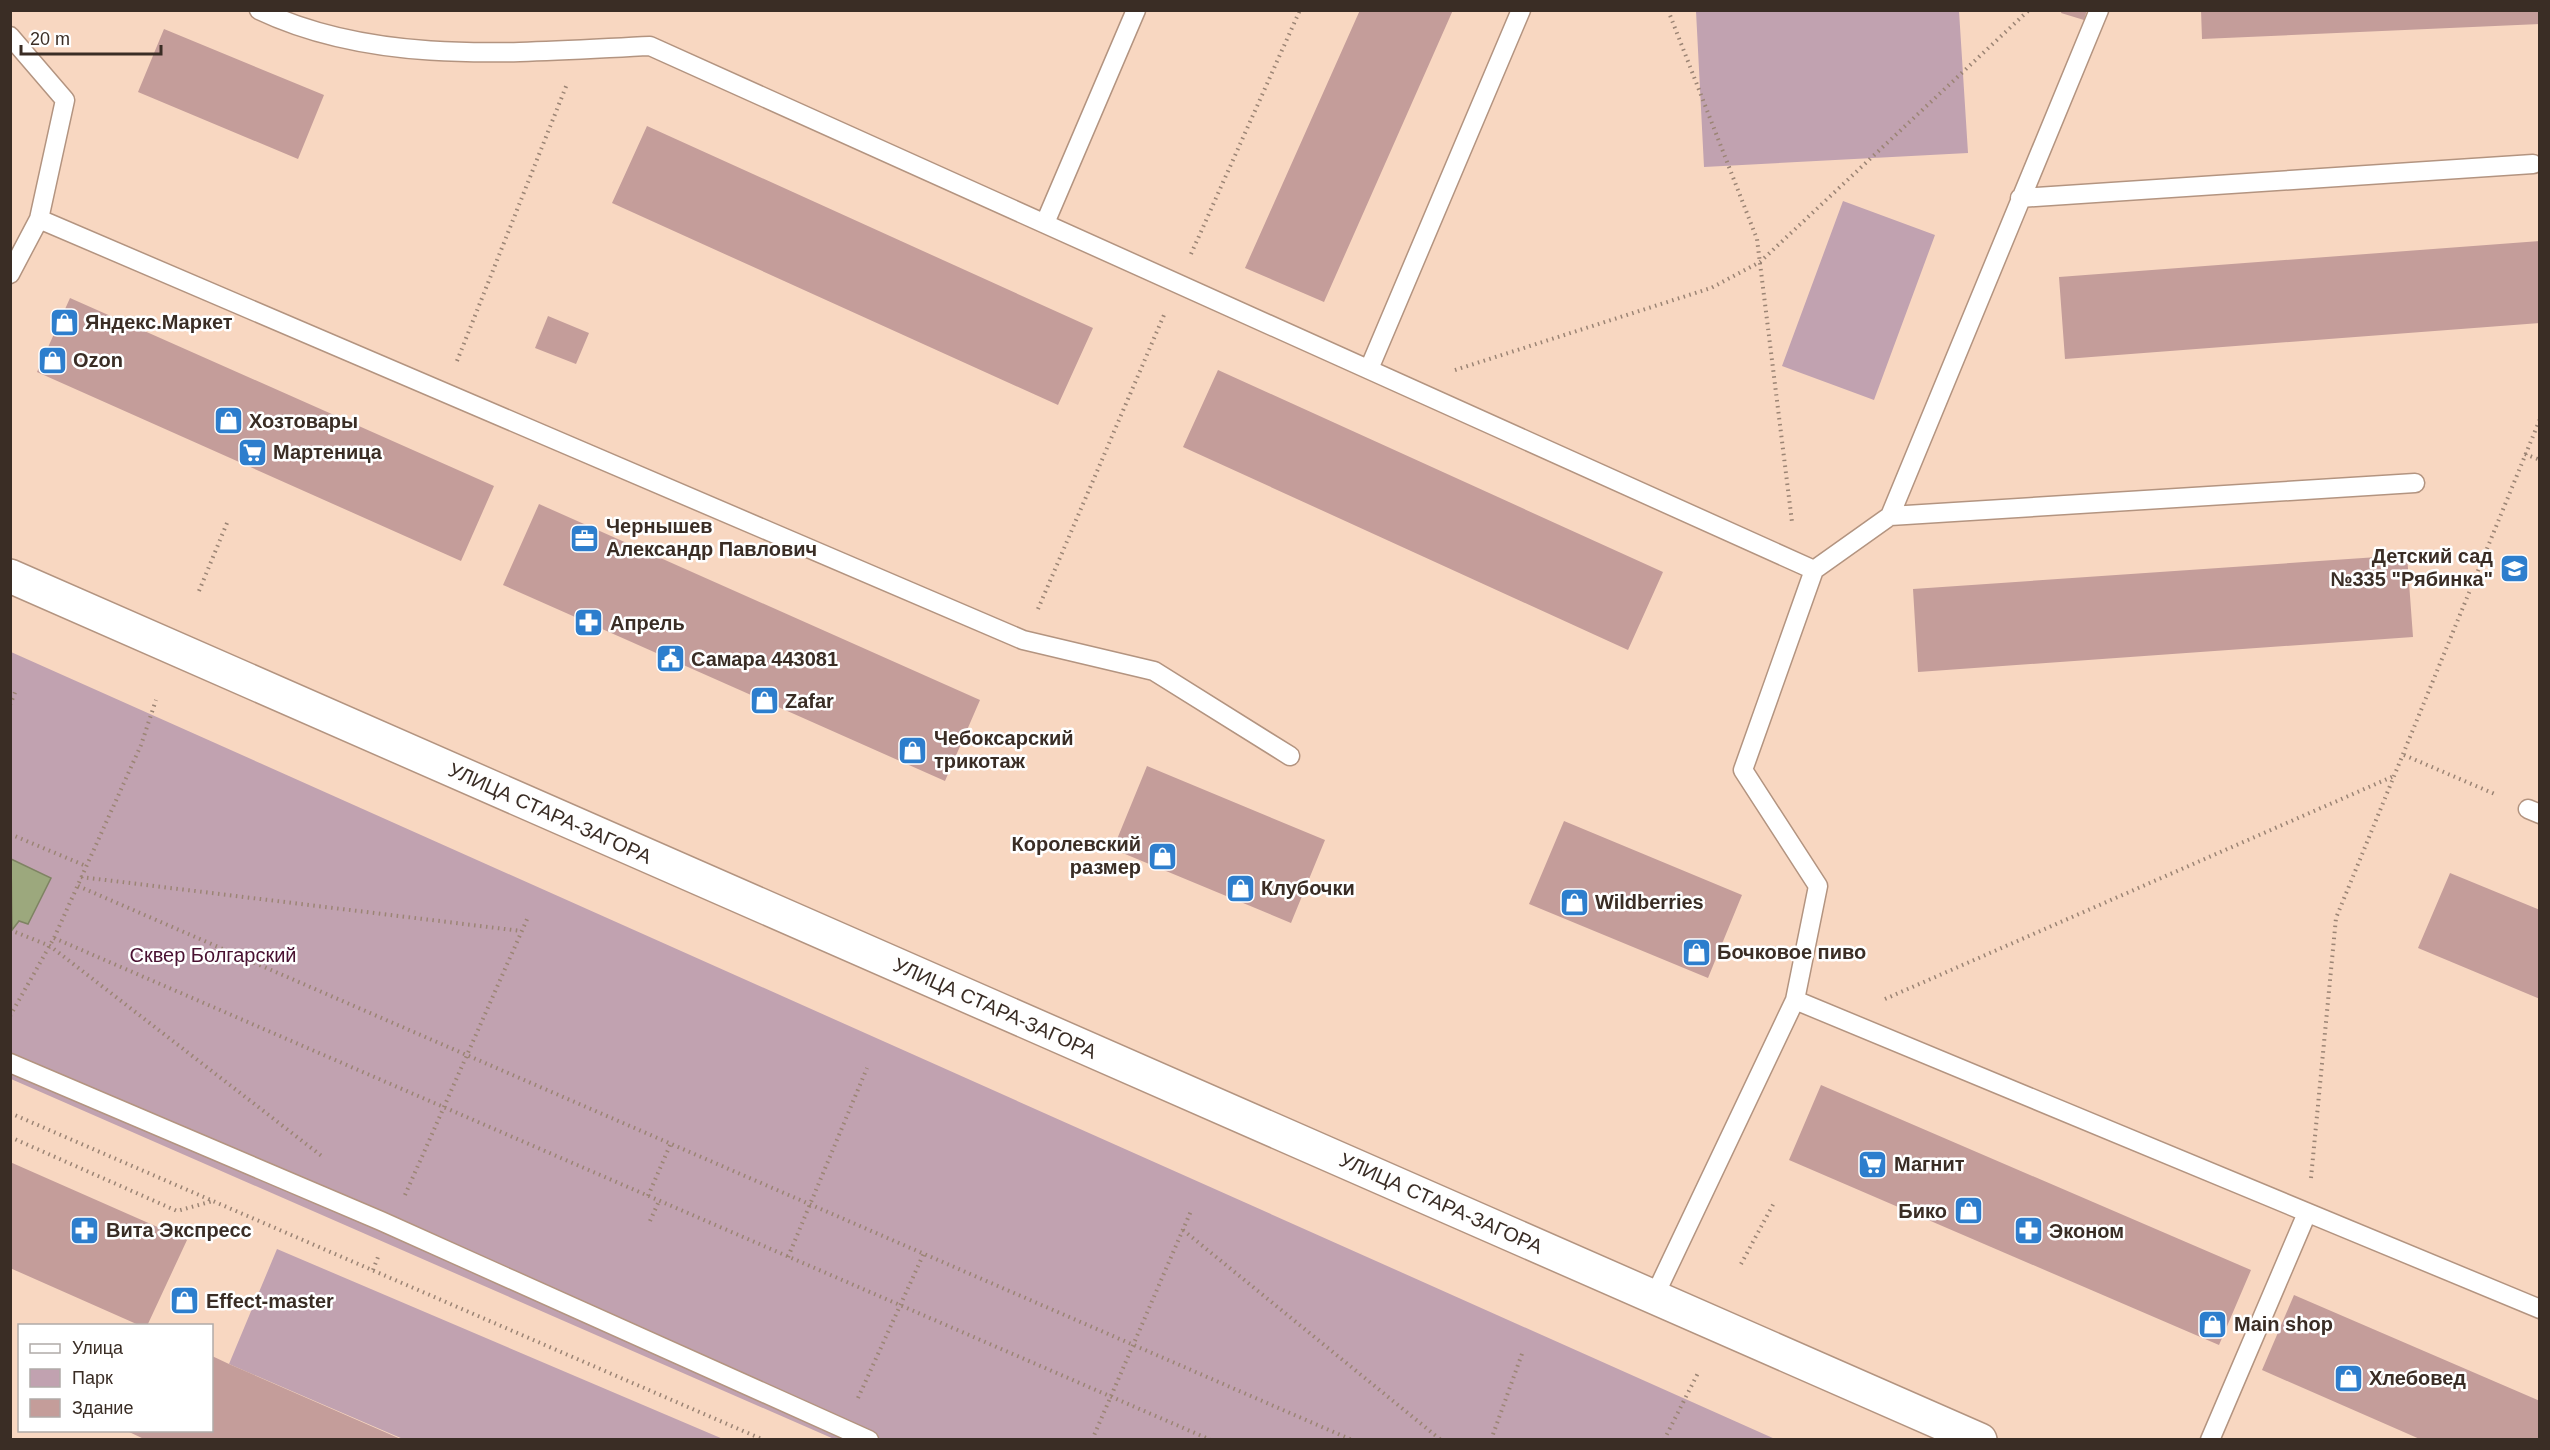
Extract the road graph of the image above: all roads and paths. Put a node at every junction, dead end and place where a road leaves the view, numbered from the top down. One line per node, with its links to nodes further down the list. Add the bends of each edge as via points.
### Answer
1 (259, 10): 9 (lane, via 281,21 373,45 494,53)
2 (1136, 10): 13 (lane)
3 (1300, 10): 16 (path)
4 (1521, 10): 17 (lane)
5 (1668, 10): 14 (path, via 1757,239)
6 (2029, 10): 14 (path)
7 (2099, 10): 11 (lane)
8 (10, 36): 12 (lane, via 65,100)
9 (581, 49): 13 (lane, via 650,46); 19 (path)
10 (2533, 164): 11 (lane)
11 (2020, 198): 24 (lane)
12 (39, 219): 15 (lane); 19 (lane)
13 (1045, 223): 16 (lane)
14 (1760, 262): 18 (path, via 1711,288); 26 (path)
15 (10, 274)
16 (1178, 283): 17 (lane); 30 (path)
17 (1369, 369): 18 (lane)
18 (1407, 386): 26 (lane)
19 (445, 392): 30 (lane)
20 (2540, 419): 21 (path)
21 (2525, 454): 22 (path); 34 (path)
22 (2540, 460)
23 (2415, 483): 24 (lane)
24 (1890, 516): 27 (lane)
25 (227, 523): 29 (path)
26 (1797, 561): 27 (lane)
27 (1814, 570): 47 (lane, via 1743,770 1818,886)
28 (10, 576): 71 (main road, УЛИЦА СТАРА-ЗАГОРА)
29 (199, 591)
30 (1024, 640): 35 (lane, via 1154,671)
31 (16, 690): 33 (path)
32 (156, 700): 39 (path, via 141,745)
33 (10, 705)
34 (2404, 755): 36 (path); 37 (path)
35 (1290, 756)
36 (2395, 776): 49 (path); 65 (path, via 2336,918)
37 (2534, 811)
38 (10, 834): 39 (path)
39 (86, 866): 40 (path)
40 (81, 877): 41 (path); 44 (path)
41 (78, 886): 45 (path); 50 (path)
42 (528, 917): 44 (path)
43 (10, 930): 46 (path)
44 (521, 931): 50 (path)
45 (54, 938): 46 (path); 53 (path)
46 (50, 946): 48 (path); 57 (path)
47 (1795, 1000): 49 (lane); 71 (lane)
48 (10, 1016)
49 (1839, 1019): 65 (lane)
50 (466, 1055): 53 (path); 56 (path)
51 (10, 1063): 78 (lane, via 381,1221)
52 (867, 1068): 63 (path)
53 (442, 1108): 58 (path); 62 (path)
54 (10, 1113): 59 (path)
55 (10, 1137): 59 (path, via 177,1211)
56 (671, 1143): 58 (path); 63 (path)
57 (331, 1163)
58 (648, 1196): 60 (path)
59 (214, 1201): 80 (path)
60 (659, 1201): 66 (path); 69 (path)
61 (1775, 1201): 70 (path)
62 (402, 1203)
63 (811, 1204): 68 (path); 69 (path)
64 (1191, 1211): 67 (path)
65 (2307, 1213): 73 (lane); 89 (lane)
66 (650, 1221)
67 (1183, 1230): 74 (path); 85 (path)
68 (924, 1253): 72 (path); 74 (path)
69 (788, 1257): 72 (path)
70 (1741, 1264)
71 (1654, 1297): 79 (main road, УЛИЦА СТАРА-ЗАГОРА)
72 (900, 1305): 77 (path); 78 (path)
73 (2540, 1309)
74 (1133, 1344): 77 (path); 84 (path)
75 (1523, 1351): 86 (path)
76 (1698, 1373): 87 (path)
77 (1111, 1395): 82 (path); 83 (path)
78 (844, 1428): 81 (lane)
79 (1938, 1431): 88 (main road, УЛИЦА СТАРА-ЗАГОРА)
80 (764, 1440)
81 (869, 1440)
82 (1092, 1440)
83 (1211, 1440)
84 (1352, 1440)
85 (1441, 1440)
86 (1491, 1440)
87 (1664, 1440)
88 (1980, 1440)
89 (2210, 1440)

